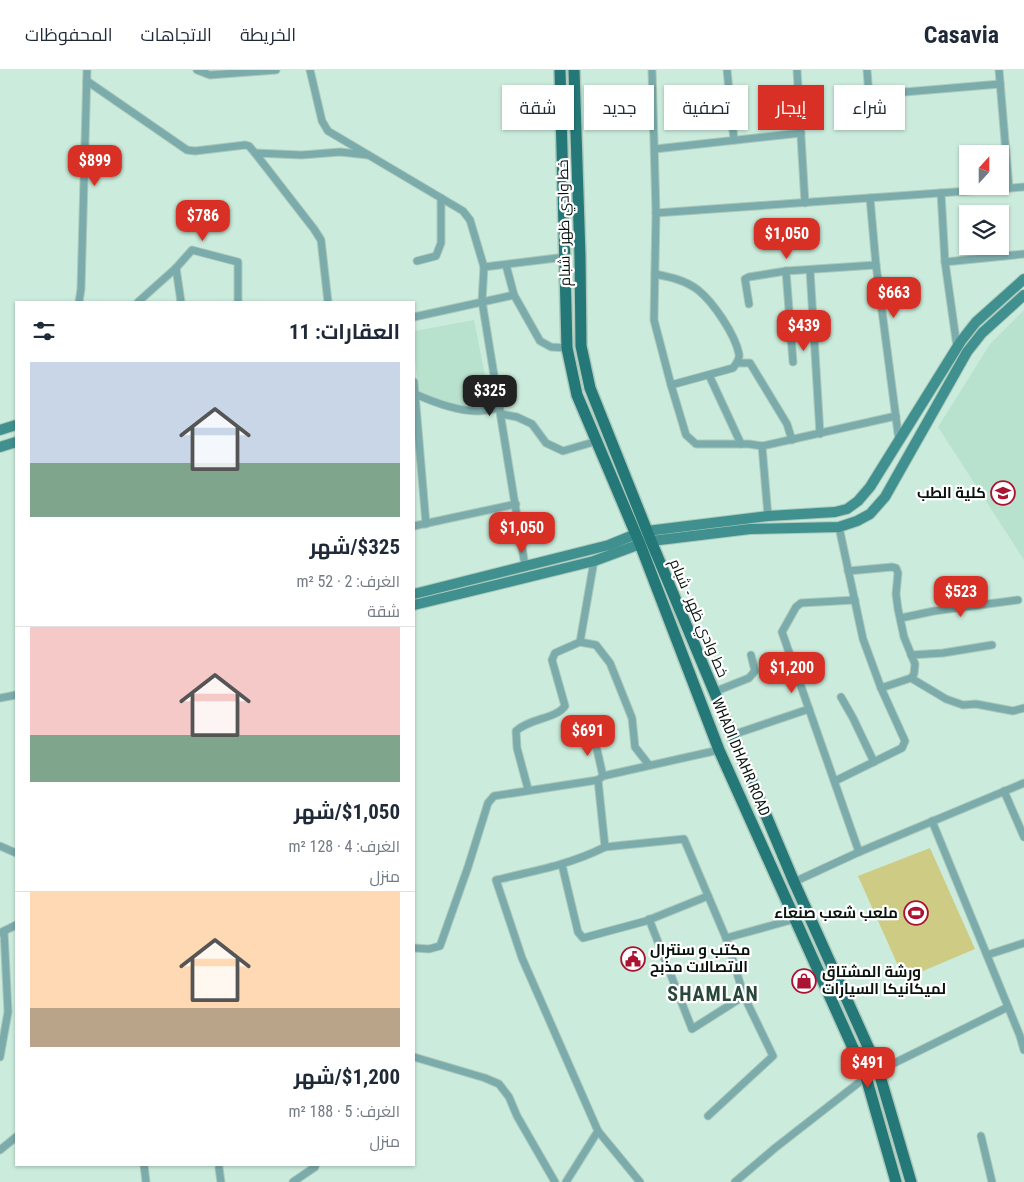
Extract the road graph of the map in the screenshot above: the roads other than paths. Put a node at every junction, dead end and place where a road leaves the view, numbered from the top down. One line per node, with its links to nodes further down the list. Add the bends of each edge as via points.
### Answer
1 (87, 70): 13 (street)
2 (197, 70): 12 (street, via 210,75)
3 (276, 70): 12 (street)
4 (310, 70): 20 (street, via 326,128)
5 (560, 70): 30 (main road, WHADI DHAHR ROAD)
6 (574, 70): 75 (main road, خط وادي ظهر - شبام, via 581,346 590,388)
7 (652, 70): 18 (street)
8 (727, 70): 16 (street)
9 (797, 70): 15 (street)
10 (867, 70): 14 (street, via 869,95)
11 (999, 70): 14 (street)
12 (246, 71)
13 (87, 81): 19 (street, via 187,150 195,152 245,145); 43 (street)
14 (1000, 84): 17 (street)
15 (801, 133): 16 (street); 27 (street)
16 (734, 140): 18 (street)
17 (1005, 145)
18 (655, 149): 28 (street)
19 (255, 153): 20 (street, via 302,155 340,152); 47 (street, via 321,240)
20 (372, 156): 25 (street)
21 (1024, 187): 22 (street)
22 (1009, 188)
23 (959, 192): 24 (street)
24 (941, 193): 26 (street); 32 (street)
25 (441, 198): 31 (street, via 441,243 436,256); 35 (street, via 468,216)
26 (870, 198): 27 (street); 34 (street)
27 (805, 203): 28 (street)
28 (656, 213): 39 (street)
29 (1024, 254): 32 (street)
30 (565, 257): 33 (street); 52 (main road, WHADI DHAHR ROAD)
31 (417, 261)
32 (945, 262): 51 (street)
33 (506, 265): 35 (street); 41 (street)
34 (876, 265): 37 (street); 59 (street)
35 (484, 267): 48 (street)
36 (176, 268): 44 (street); 45 (street); 46 (street, via 192,250 238,262)
37 (810, 270): 38 (street); 62 (street)
38 (786, 271): 49 (street, via 745,279); 53 (street)
39 (655, 274): 54 (street, via 676,278 697,289 714,305 730,332 739,355); 56 (street, via 654,320)
40 (1024, 279): 51 (street, via 976,322)
41 (514, 294): 48 (street); 52 (street, via 540,341 551,347)
42 (1024, 295): 74 (street, via 966,352 886,497 870,514)
43 (79, 301)
44 (139, 301)
45 (181, 301)
46 (238, 301)
47 (328, 301)
48 (482, 301): 50 (street); 58 (street)
49 (749, 304)
50 (415, 317)
51 (957, 347): 65 (street)
52 (567, 348): 64 (main road, WHADI DHAHR ROAD, via 577,395)
53 (793, 362)
54 (737, 363): 55 (street, via 734,368); 63 (street, via 750,363 787,424)
55 (709, 375): 56 (street); 67 (street)
56 (671, 385): 67 (street, via 686,435 696,444)
57 (415, 394): 58 (street, via 468,410); 72 (street)
58 (500, 411): 64 (street, via 532,424 546,443 563,451); 70 (street)
59 (896, 416): 62 (street); 65 (street)
60 (15, 425): 61 (street)
61 (0, 430)
62 (820, 434): 63 (street)
63 (792, 440): 68 (street)
64 (596, 441): 75 (main road, WHADI DHAHR ROAD)
65 (899, 441): 71 (street, via 870,488 847,509)
66 (15, 442): 69 (street)
67 (741, 444): 68 (street)
68 (762, 446): 71 (street)
69 (0, 447)
70 (516, 504): 72 (street); 77 (street)
71 (768, 516): 75 (street)
72 (426, 524): 73 (street)
73 (415, 526)
74 (839, 528): 75 (street, via 750,529); 78 (street)
75 (643, 537): 76 (street); 77 (street); 90 (main road, خط وادي ظهر - شبام); 98 (main road, WHADI DHAHR ROAD)
76 (594, 561): 82 (street); 84 (street)
77 (524, 566): 79 (street)
78 (848, 571): 80 (street); 83 (street, via 896,568 896,594)
79 (415, 594)
80 (855, 600): 89 (street); 95 (street, via 801,603 782,632)
81 (1018, 600): 83 (street)
82 (415, 605)
83 (901, 618): 87 (street)
84 (580, 642): 100 (street, via 596,645 610,663 632,718 635,748); 104 (street, via 555,653 552,660 565,706 560,712 524,724 516,731)
85 (992, 645): 87 (street)
86 (751, 655): 90 (street, via 755,671 750,678)
87 (911, 655): 88 (street, via 914,674)
88 (911, 678): 89 (street); 94 (street, via 946,699 963,705 976,704 1013,711)
89 (881, 688): 99 (street, via 905,741 902,748)
90 (714, 692): 97 (main road, خط وادي ظهر - شبام)
91 (15, 695): 93 (street)
92 (841, 697): 99 (street)
93 (0, 698)
94 (1024, 708)
95 (809, 709): 97 (street); 102 (street)
96 (593, 732): 101 (street)
97 (732, 735): 113 (main road, خط وادي ظهر - شبام)
98 (719, 750): 100 (street); 115 (main road, WHADI DHAHR ROAD)
99 (874, 762): 102 (street)
100 (649, 765): 101 (street)
101 (601, 778): 104 (street); 109 (street)
102 (835, 781): 110 (street)
103 (1024, 783): 105 (street)
104 (528, 789): 121 (street, via 494,796 488,803 440,946)
105 (1004, 791): 106 (street); 107 (street)
106 (932, 822): 110 (street); 122 (street)
107 (1024, 837)
108 (0, 846): 111 (street)
109 (605, 847): 112 (street); 114 (street, via 684,839)
110 (859, 852): 113 (street)
111 (15, 853)
112 (562, 865): 116 (street, via 578,932 583,938); 131 (street, via 496,880 522,958)
113 (794, 882): 128 (main road, خط وادي ظهر - شبام)
114 (708, 896): 116 (street); 119 (street)
115 (795, 918): 119 (street); 129 (main road, WHADI DHAHR ROAD)
116 (649, 919): 123 (street, via 692,1029)
117 (15, 926): 118 (street)
118 (2, 932): 126 (street, via 8,1012)
119 (726, 938): 123 (street)
120 (1024, 943): 122 (street)
121 (415, 948)
122 (987, 955): 124 (street)
123 (744, 996): 130 (street, via 774,1056)
124 (1008, 1007): 125 (street); 128 (street)
125 (1024, 1050)
126 (0, 1057)
127 (415, 1057): 141 (street, via 499,1084)
128 (878, 1069): 129 (street); 146 (main road, خط وادي ظهر - شبام)
129 (866, 1076): 144 (street); 145 (main road, WHADI DHAHR ROAD)
130 (708, 1116)
131 (598, 1131): 142 (street); 143 (street)
132 (981, 1136): 147 (street)
133 (15, 1138): 134 (street)
134 (0, 1150)
135 (144, 1166): 138 (street)
136 (220, 1166): 139 (street)
137 (315, 1168): 140 (street)
138 (146, 1182)
139 (221, 1182)
140 (292, 1182)
141 (555, 1182)
142 (566, 1182)
143 (640, 1182)
144 (736, 1182)
145 (896, 1182)
146 (911, 1182)
147 (992, 1182)

